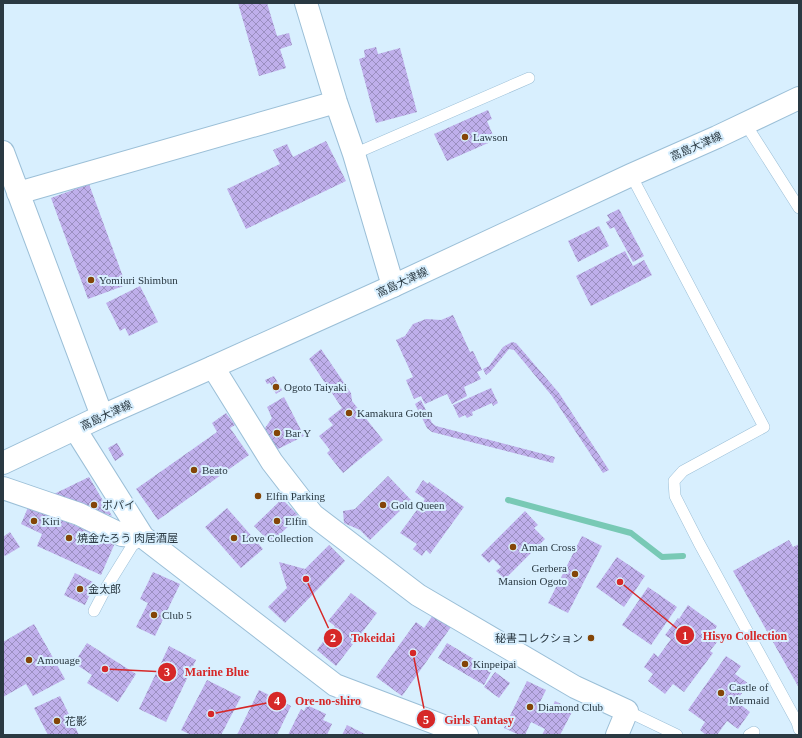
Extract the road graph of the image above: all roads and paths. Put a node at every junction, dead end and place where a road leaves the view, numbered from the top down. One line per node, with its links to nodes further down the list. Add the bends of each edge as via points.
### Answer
1 (306, 3): 4 (street)
2 (529, 78): 7 (lane)
3 (799, 98): 5 (street, 高島大津線)
4 (336, 102): 7 (street); 9 (street)
5 (745, 123): 8 (street, 高島大津線); 10 (lane)
6 (3, 152): 9 (street)
7 (354, 154): 11 (street)
8 (631, 175): 11 (street, 高島大津線); 20 (lane, via 764,426 683,471 674,482 675,496)
9 (18, 193): 13 (street)
10 (799, 208)
11 (393, 286): 12 (street, 高島大津線)
12 (213, 367): 13 (street, 高島大津線); 19 (street, via 272,462 313,515 418,595 575,687)
13 (102, 416): 14 (street, 高島大津線)
14 (75, 429): 15 (street, 高島大津線); 17 (street)
15 (3, 463)
16 (3, 488): 17 (street, via 79,514 122,535)
17 (143, 537): 18 (lane, via 132,546); 21 (street, via 335,685)
18 (94, 611)
19 (627, 711): 22 (street); 23 (lane)
20 (799, 729)
21 (467, 735)
22 (617, 735)
23 (678, 735)

